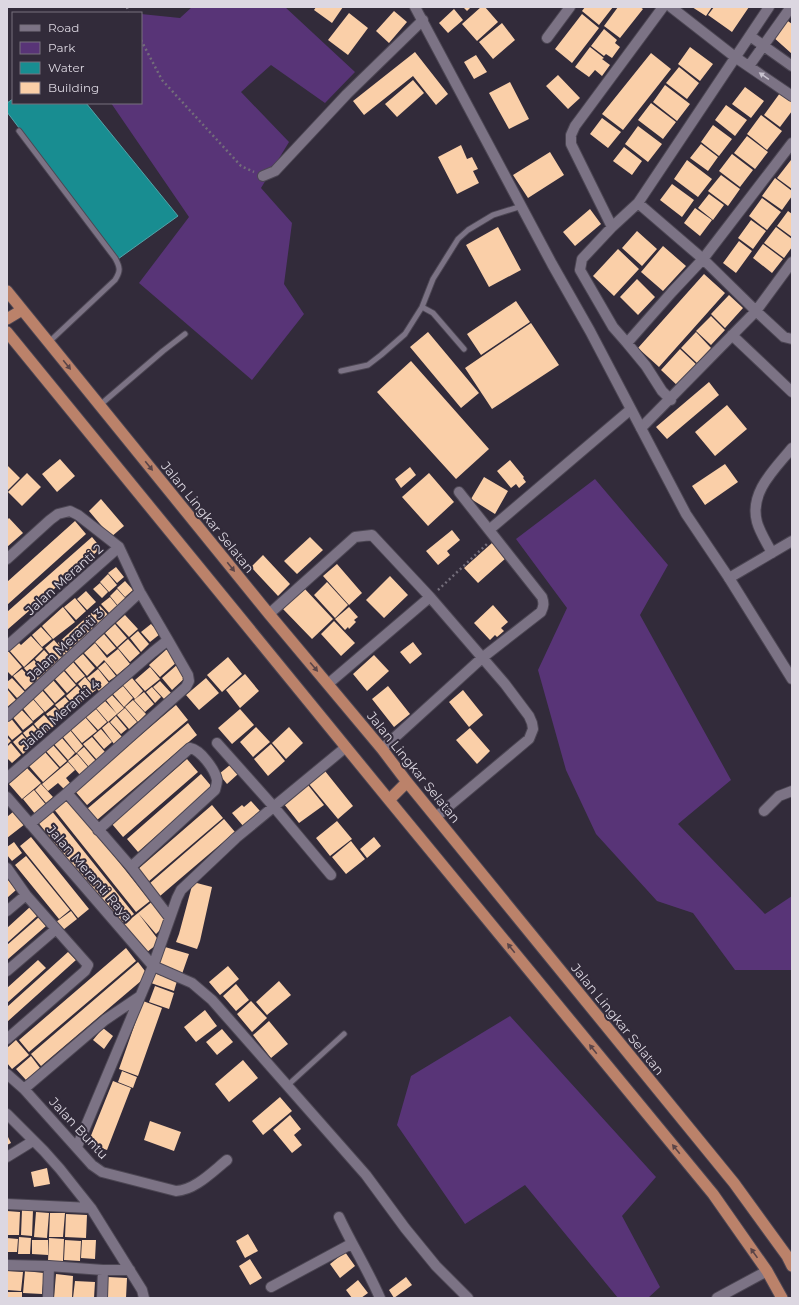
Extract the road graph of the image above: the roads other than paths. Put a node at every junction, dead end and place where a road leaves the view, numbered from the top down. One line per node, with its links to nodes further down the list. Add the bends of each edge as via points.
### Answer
1 (415, 7): 7 (street)
2 (570, 7): 9 (street)
3 (663, 7): 20 (street, via 575,126 571,135 572,144)
4 (670, 7): 11 (street)
5 (769, 7): 8 (street)
6 (791, 7): 10 (street)
7 (423, 20): 17 (street, via 347,94 275,171); 19 (street)
8 (750, 36): 10 (street); 11 (street)
9 (547, 38)
10 (763, 46): 12 (street); 13 (street)
11 (735, 57): 12 (street); 18 (street)
12 (749, 66): 14 (street, one-way to 12)
13 (792, 66)
14 (792, 96)
15 (19, 131): 32 (lane, via 120,267 120,274 115,280)
16 (792, 143): 21 (street)
17 (262, 176)
18 (638, 203): 20 (street); 21 (street)
19 (522, 206): 24 (lane, via 493,215 458,239 433,279); 39 (street)
20 (612, 227): 33 (street, via 582,259 580,270 613,327)
21 (704, 259): 26 (street); 33 (street)
22 (792, 262): 26 (street)
23 (7, 291): 25 (highway, Jalan Lingkar Selatan)
24 (422, 307): 34 (lane, via 433,313); 35 (lane, via 405,334 381,355 368,365)
25 (22, 310): 27 (highway); 32 (highway, Jalan Lingkar Selatan)
26 (756, 310): 30 (street); 31 (street, via 784,337)
27 (7, 319)
28 (7, 332): 59 (highway)
29 (185, 334): 38 (lane)
30 (732, 335): 36 (street); 37 (street)
31 (792, 339)
32 (49, 342): 38 (highway, Jalan Lingkar Selatan, one-way to 38)
33 (628, 344): 37 (street)
34 (464, 349)
35 (341, 371)
36 (792, 392)
37 (671, 400): 40 (street)
38 (100, 405): 51 (highway, Jalan Lingkar Selatan, one-way to 51)
39 (630, 410): 40 (street); 43 (street)
40 (641, 428): 48 (street, via 686,514)
41 (792, 448): 46 (street, via 766,479 756,502 757,522)
42 (459, 492): 43 (street)
43 (492, 533): 54 (street, via 542,597 544,605 541,612)
44 (792, 541): 46 (street)
45 (119, 547): 47 (street, via 89,522 70,511 58,514 50,520); 49 (street); 53 (street, Jalan Meranti 2)
46 (772, 553): 48 (street)
47 (7, 559)
48 (729, 578): 55 (street)
49 (140, 592): 52 (street); 57 (street, Jalan Meranti 3)
50 (430, 597): 51 (street, via 372,535 355,537); 54 (street); 56 (street)
51 (269, 614): 56 (highway, Jalan Lingkar Selatan, one-way to 56)
52 (168, 640): 61 (street, Jalan Meranti 4); 64 (street, via 188,675 188,684)
53 (7, 646)
54 (482, 658): 60 (street); 69 (street, via 529,716 533,729 529,739)
55 (792, 679)
56 (328, 684): 60 (highway, Jalan Lingkar Selatan)
57 (7, 716)
58 (217, 743): 67 (street)
59 (346, 747): 66 (highway); 67 (street)
60 (382, 749): 62 (highway, Jalan Lingkar Selatan)
61 (7, 778)
62 (407, 782): 66 (highway); 69 (highway, Jalan Lingkar Selatan)
63 (792, 791): 68 (street, via 779,796)
64 (67, 793): 70 (street); 71 (street)
65 (7, 797): 70 (street, Jalan Meranti Raya)
66 (389, 800): 101 (highway, one-way to 66, via 713,1194)
67 (274, 807): 74 (street); 77 (street, via 236,838 181,890)
68 (764, 811)
69 (436, 818): 98 (highway, Jalan Lingkar Selatan, via 734,1183)
70 (30, 824): 79 (street, Jalan Meranti Raya)
71 (98, 830): 72 (street); 72 (street, via 190,748 207,762 217,782 215,790)
72 (131, 867): 77 (street)
73 (7, 868): 75 (street)
74 (331, 874)
75 (26, 895): 76 (street); 78 (street)
76 (7, 912)
77 (170, 918): 79 (street)
78 (56, 929): 80 (street); 83 (street, via 88,963 87,967)
79 (153, 966): 81 (street); 85 (street, via 192,983 212,1000)
80 (7, 971)
81 (139, 997): 86 (street, via 106,1020); 89 (street)
82 (344, 1034): 85 (lane)
83 (7, 1039)
84 (7, 1074): 86 (street, Jalan Buntu)
85 (288, 1085): 107 (street, via 366,1175 436,1266)
86 (24, 1089): 89 (street, Jalan Buntu)
87 (7, 1114): 88 (street)
88 (33, 1141): 90 (street); 93 (street, via 60,1168)
89 (77, 1147): 91 (street, Jalan Buntu, via 92,1165 102,1172 176,1191 192,1186)
90 (7, 1157)
91 (227, 1160)
92 (7, 1204): 93 (street)
93 (90, 1208): 100 (street)
94 (339, 1217): 95 (street)
95 (351, 1244): 102 (street); 106 (street)
96 (7, 1265): 97 (street)
97 (49, 1266): 99 (street); 103 (street)
98 (792, 1266)
99 (103, 1270): 100 (street); 104 (street)
100 (130, 1270): 105 (street)
101 (767, 1271): 108 (street); 109 (highway)
102 (270, 1287)
103 (48, 1298)
104 (102, 1298)
105 (144, 1298)
106 (380, 1298)
107 (468, 1298)
108 (717, 1298)
109 (782, 1298)

